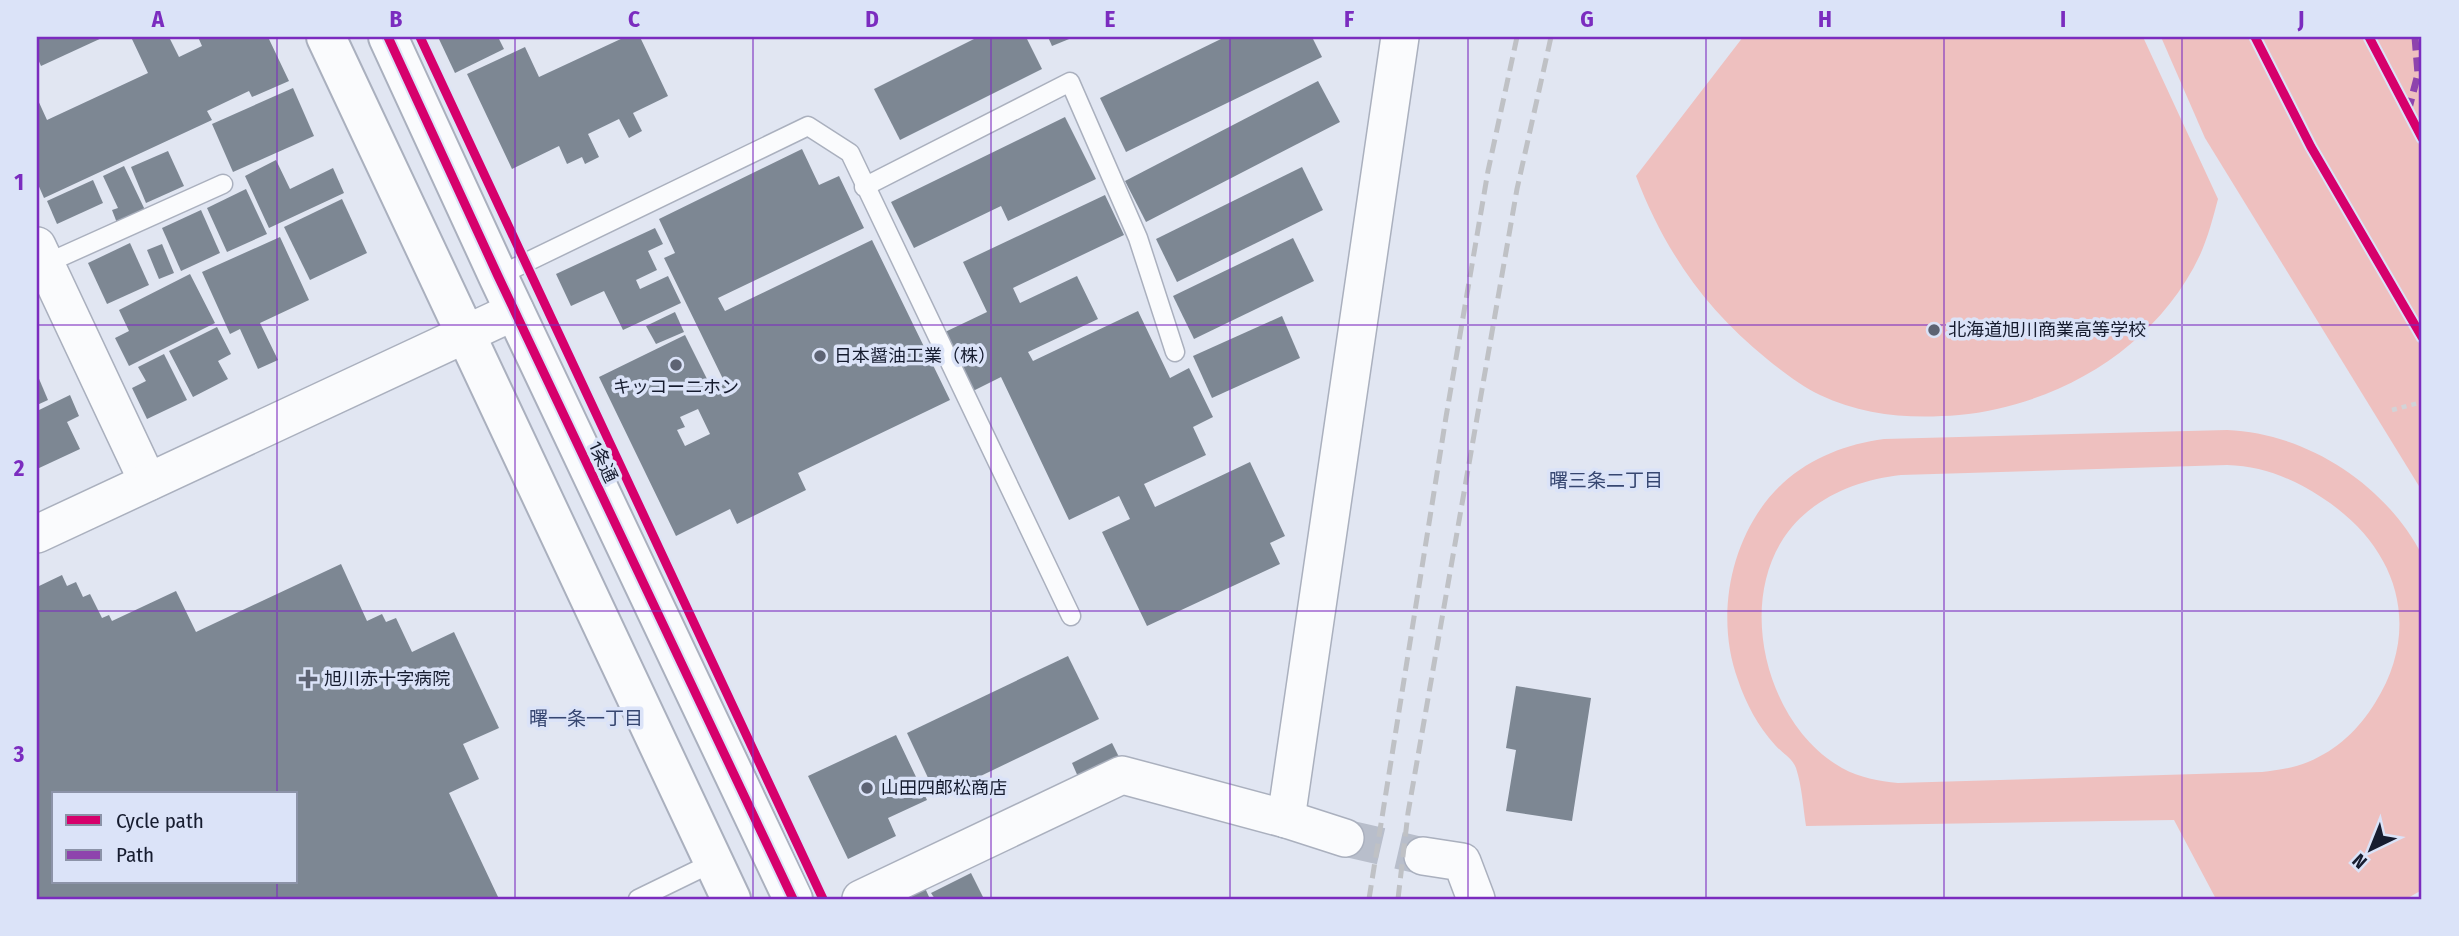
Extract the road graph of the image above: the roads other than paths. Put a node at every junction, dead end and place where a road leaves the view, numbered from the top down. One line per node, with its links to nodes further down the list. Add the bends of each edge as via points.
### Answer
1 (326, 37): 9 (street)
2 (388, 37): 7 (street, 1条通)
3 (1400, 37): 14 (street)
4 (223, 184): 6 (lane)
5 (864, 187): 7 (lane, via 850,153 808,126); 10 (lane, via 1070,82 1138,238); 13 (lane)
6 (41, 255): 11 (street)
7 (498, 276): 8 (street, 1条通)
8 (515, 311): 9 (street); 20 (street, 1条通)
9 (464, 335): 11 (street); 17 (street)
10 (1175, 352)
11 (148, 482): 12 (street)
12 (37, 534)
13 (1071, 616)
14 (1286, 819): 15 (street); 21 (street, via 1122,775)
15 (1345, 838)
16 (1423, 856): 22 (street, via 1462,862)
17 (713, 862): 18 (lane); 19 (street)
18 (638, 899)
19 (731, 899)
20 (793, 899)
21 (860, 899)
22 (1476, 899)

